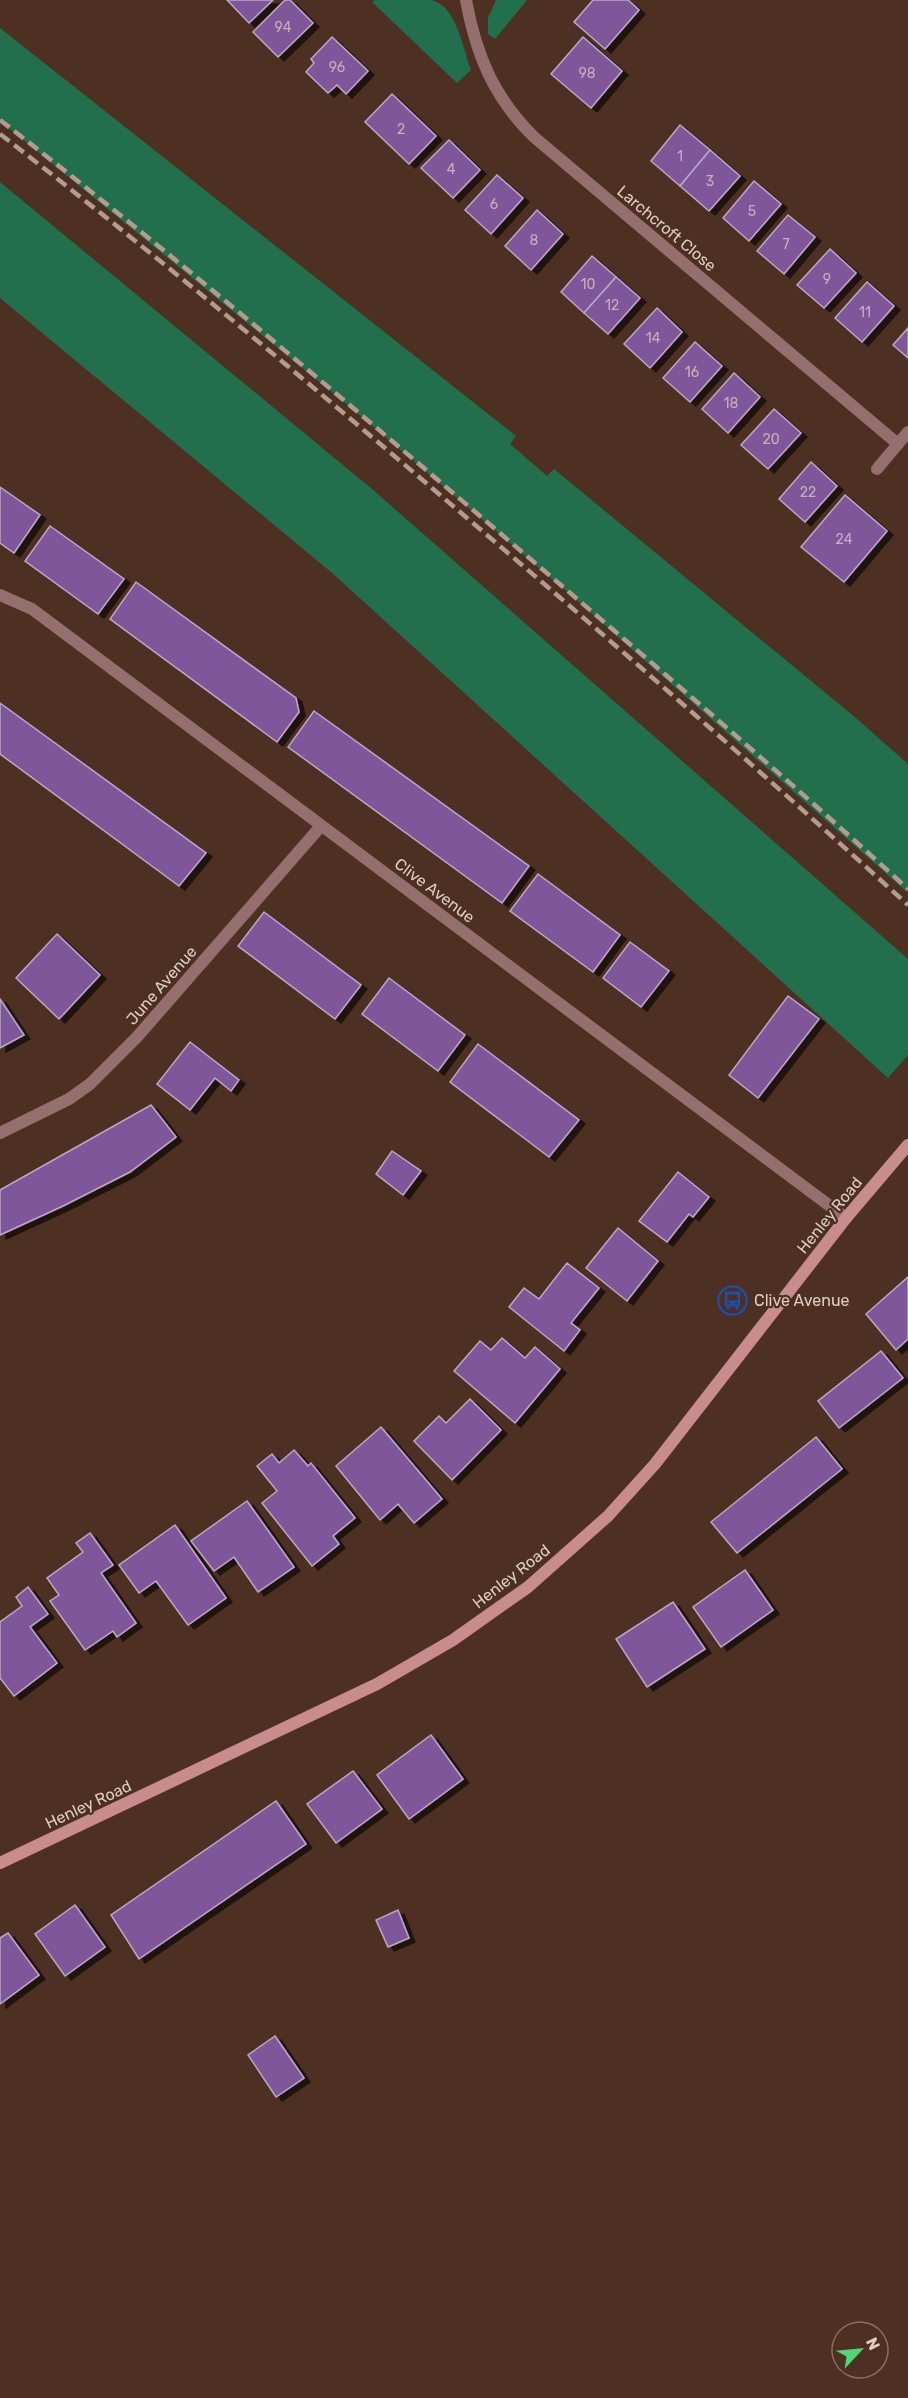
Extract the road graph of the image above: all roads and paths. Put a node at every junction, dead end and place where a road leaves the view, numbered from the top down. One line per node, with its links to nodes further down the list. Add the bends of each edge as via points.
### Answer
1 (466, 0): 3 (street, Larchcroft Close, via 486,69 513,116)
2 (908, 432): 3 (street)
3 (898, 444): 4 (street)
4 (877, 469)
5 (0, 595): 6 (street, Clive Avenue, via 32,609)
6 (321, 826): 7 (street, June Avenue, via 137,1037 90,1084 69,1099); 9 (street, Clive Avenue)
7 (0, 1133)
8 (908, 1145): 9 (street, Henley Road)
9 (846, 1218): 10 (street, Henley Road, via 655,1464 608,1516 528,1587 453,1640 377,1684)
10 (0, 1863)

